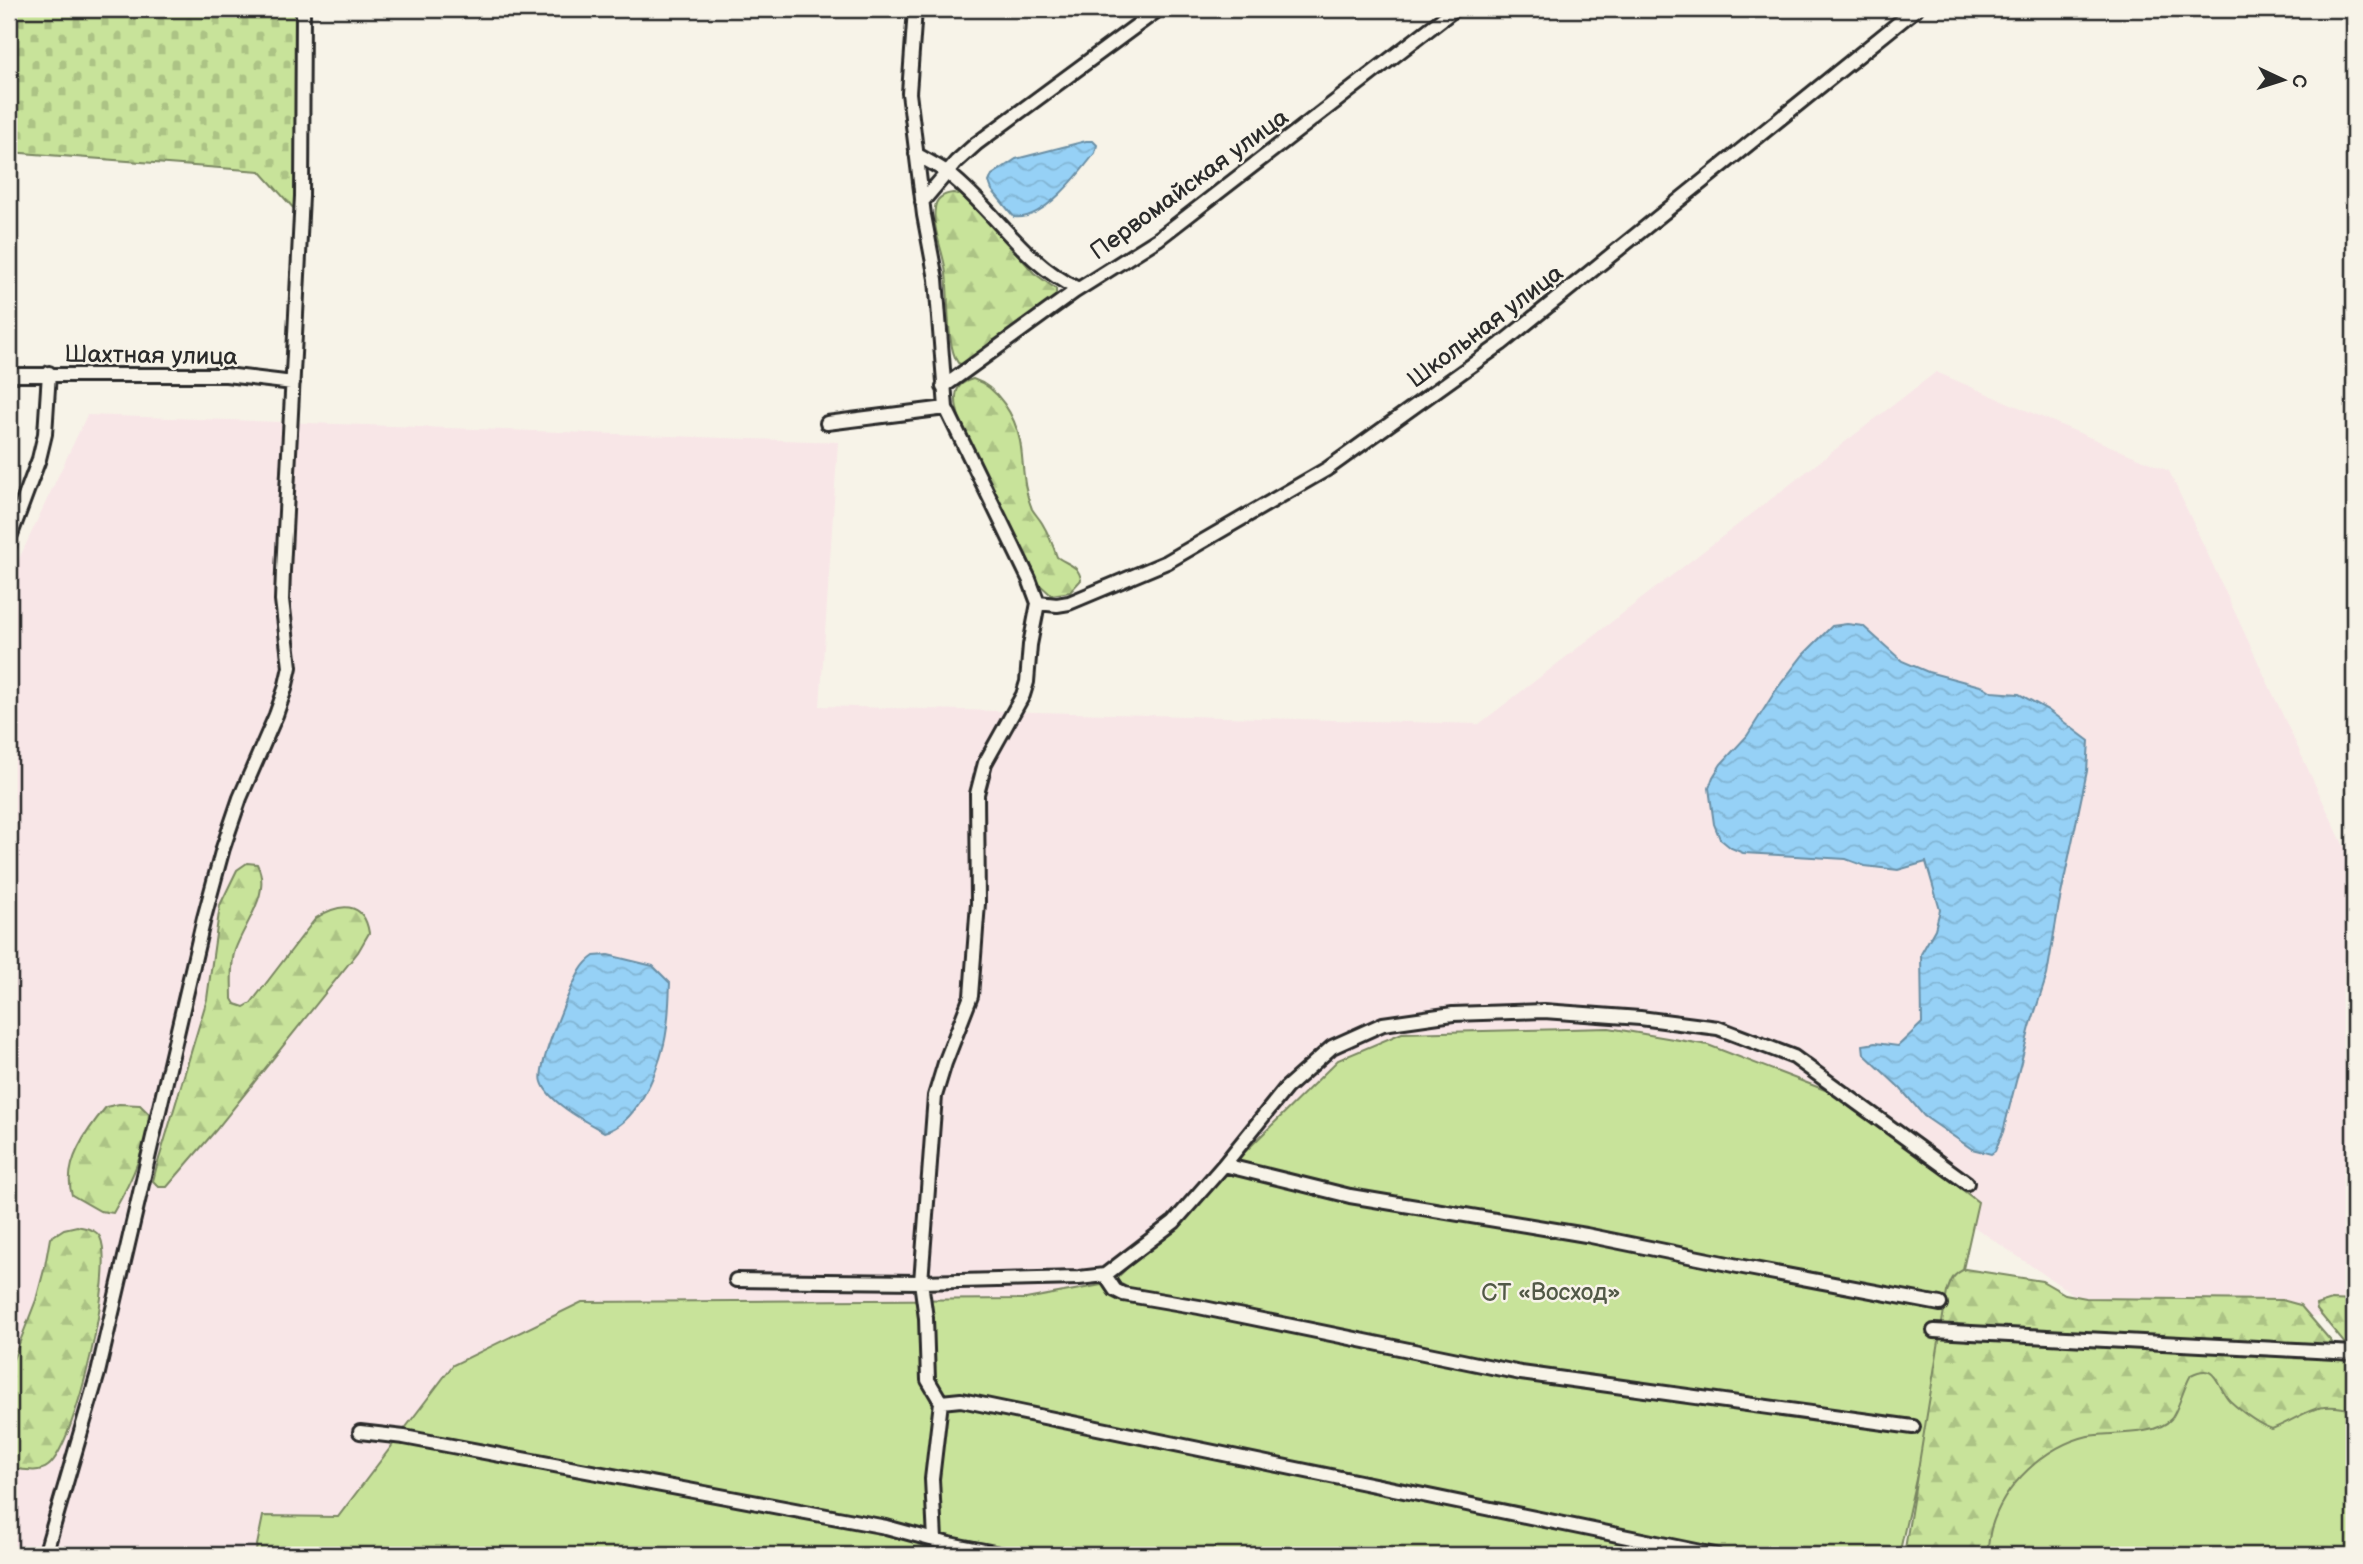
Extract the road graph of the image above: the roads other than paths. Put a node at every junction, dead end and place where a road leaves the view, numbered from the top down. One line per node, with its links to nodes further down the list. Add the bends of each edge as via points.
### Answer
1 (303, 9): 12 (street, via 302,195)
2 (915, 9): 6 (street, via 909,93)
3 (1158, 9): 7 (street, via 976,144)
4 (1455, 9): 9 (street, Первомайская улица, via 1158,239)
5 (1916, 9): 17 (street, Школьная улица, via 1501,344 1327,469 1167,562 1069,603)
6 (916, 154): 7 (street); 8 (street)
7 (947, 173): 8 (street); 9 (street, via 1035,262)
8 (922, 202): 13 (street, via 936,279)
9 (1078, 289): 13 (street, Первомайская улица)
10 (49, 373): 11 (street, Шахтная улица); 12 (street, Шахтная улица, via 226,374); 16 (street, via 46,434)
11 (9, 375)
12 (293, 383): 31 (street, via 282,600 290,667 276,715 223,848 98,1373)
13 (943, 387): 14 (street)
14 (946, 408): 15 (street); 17 (street)
15 (827, 423)
16 (9, 540)
17 (1038, 603): 22 (street, via 1023,695 985,763 977,794 978,903 971,996 935,1096)
18 (1224, 1165): 19 (street, via 1286,1088 1332,1047 1382,1024 1453,1013 1544,1011 1718,1028 1794,1057); 20 (street, via 1174,1222); 23 (street, via 1350,1196 1586,1235)
19 (1967, 1183)
20 (1105, 1275): 22 (street); 27 (street, via 1123,1294 1508,1371)
21 (736, 1280): 22 (street)
22 (921, 1282): 26 (street, via 929,1380)
23 (1940, 1304)
24 (1934, 1331): 25 (street)
25 (2354, 1353)
26 (941, 1402): 29 (street, via 932,1479); 33 (street, via 961,1400)
27 (1913, 1427)
28 (360, 1432): 29 (street, via 886,1527)
29 (935, 1540): 30 (street)
30 (948, 1550): 32 (street)
31 (45, 1555)
32 (1005, 1555)
33 (1716, 1555)

